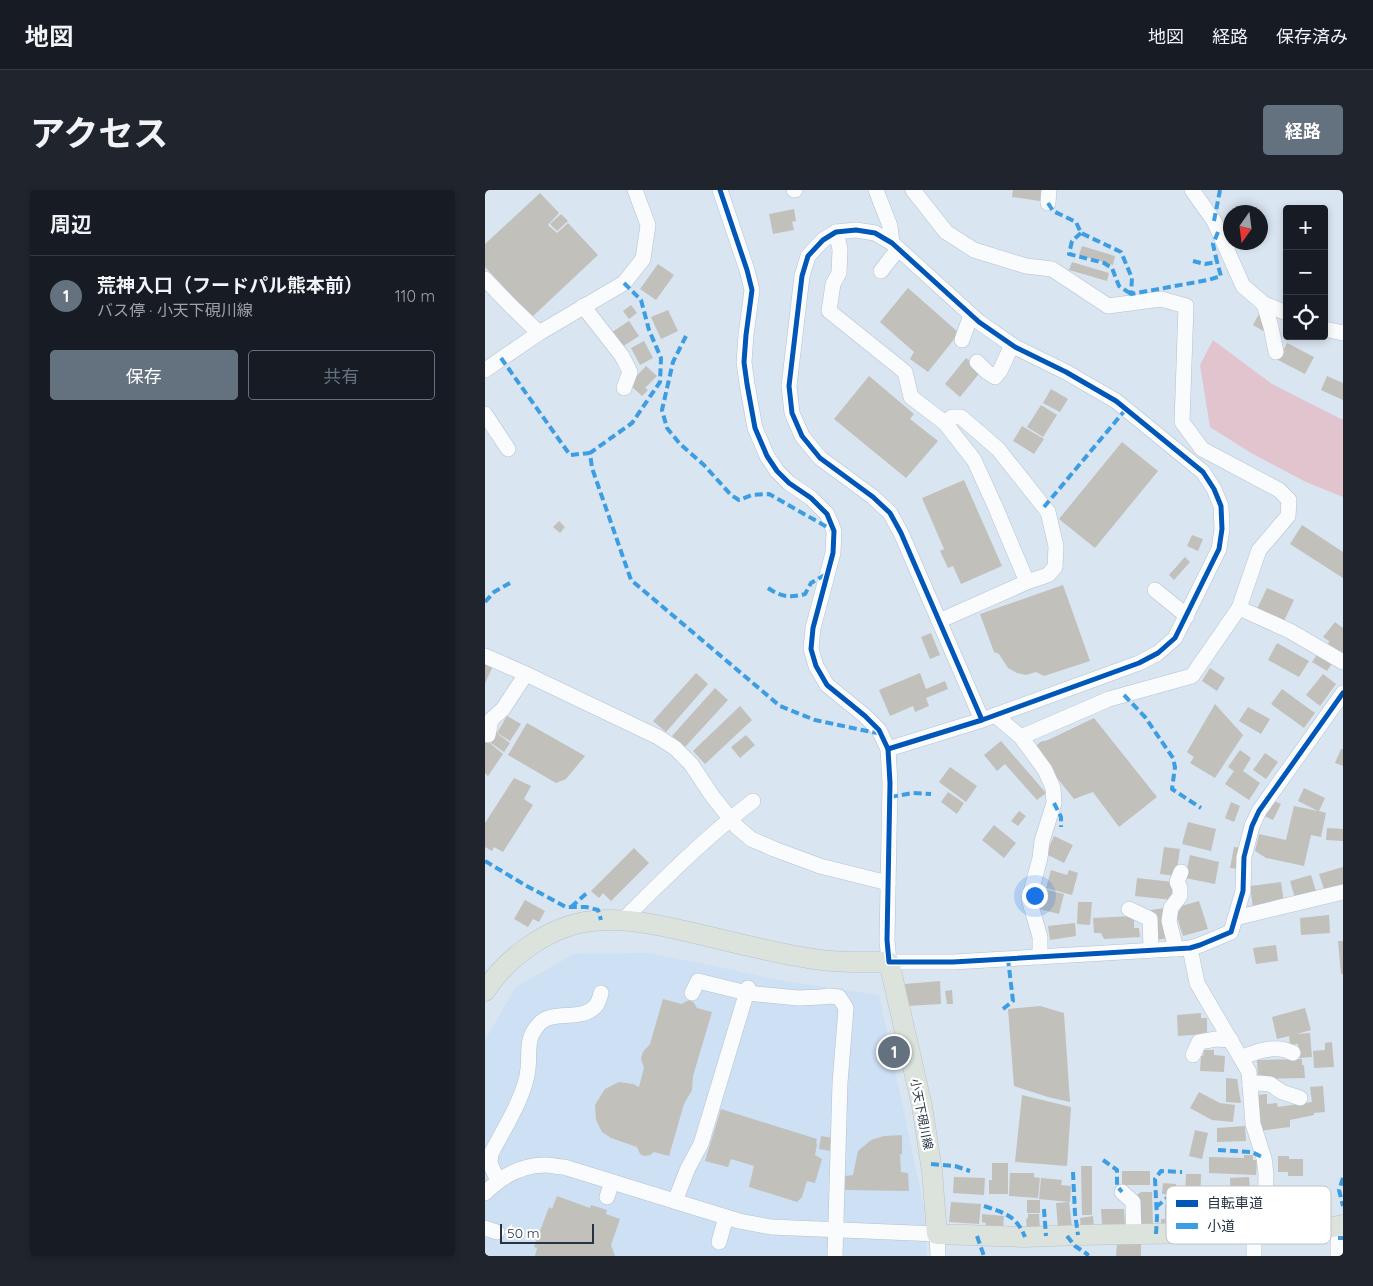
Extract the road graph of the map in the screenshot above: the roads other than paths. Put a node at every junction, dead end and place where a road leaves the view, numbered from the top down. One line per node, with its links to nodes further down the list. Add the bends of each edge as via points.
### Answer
1 (635, 190): 11 (street, via 648,225 643,259 625,282)
2 (720, 190): 38 (street, via 752,290 744,362 755,428 777,471 827,514 834,531 833,553 813,628 811,649 816,666 827,684 879,730)
3 (876, 190): 7 (street)
4 (913, 190): 28 (street, via 946,232 974,250 1026,266 1052,269 1108,306 1161,299 1186,306 1182,422 1202,449 1279,490 1289,500 1288,516 1259,550)
5 (1193, 190): 10 (street, via 1213,221 1243,286)
6 (836, 232): 7 (street, via 856,230 875,233); 24 (street, via 840,249 839,273 833,284 829,311 905,372 911,397); 30 (street, via 808,256 801,276 789,386 791,413 802,436 820,458 873,496 890,513)
7 (895, 246): 8 (street); 13 (street)
8 (881, 271)
9 (485, 279): 15 (street)
10 (1264, 304): 12 (street); 19 (street)
11 (583, 306): 15 (street); 22 (street, via 622,356 630,372)
12 (1283, 311)
13 (971, 315): 17 (street); 18 (street)
14 (1328, 330): 16 (street)
15 (539, 333): 21 (street)
16 (1343, 333)
17 (962, 340)
18 (1012, 345): 20 (street, via 995,377); 29 (street, via 1117,401 1203,472 1214,489 1221,506 1219,549)
19 (1276, 352)
20 (977, 362)
21 (485, 370)
22 (624, 388)
23 (485, 414): 25 (street)
24 (945, 423): 26 (street, via 974,460); 26 (street, via 952,417 961,417 968,423 997,449 1048,512 1056,546 1055,567 1048,575)
25 (508, 449)
26 (1027, 582): 30 (street)
27 (1155, 590): 29 (street)
28 (1239, 608): 32 (street, via 1290,631); 37 (street, via 1193,676 1109,699)
29 (1187, 616): 35 (street, via 1175,638 1158,653 1139,663)
30 (939, 621): 35 (street)
31 (485, 656): 33 (street)
32 (1343, 662)
33 (526, 674): 36 (street, via 503,709 491,720); 40 (street, via 659,737 675,748 691,764)
34 (1343, 693): 45 (street, via 1259,811 1244,857 1243,891)
35 (989, 718): 37 (street); 38 (street)
36 (488, 734)
37 (1021, 737): 49 (street, via 1045,770 1053,788 1054,803 1029,899 1040,937)
38 (888, 749): 42 (street)
39 (753, 801): 40 (street)
40 (730, 818): 42 (street, via 751,839 774,849 820,866); 46 (street)
41 (1181, 872): 47 (street, via 1177,882 1180,896 1171,908 1169,920)
42 (888, 883): 50 (street)
43 (1343, 892): 45 (street)
44 (1129, 909): 48 (street, via 1150,919)
45 (1235, 918): 47 (street, via 1231,932 1200,945)
46 (622, 921): 50 (main road, via 657,925 803,958); 51 (main road, via 592,921 560,929 529,945)
47 (1183, 948): 48 (street); 55 (street, via 1197,982)
48 (1151, 950): 49 (street)
49 (1040, 957): 50 (street)
50 (889, 962): 72 (main road, 小天下硯川線, via 922,1106 933,1171)
51 (485, 991)
52 (748, 991): 54 (street, via 698,981); 67 (street, via 701,1144); 70 (street, via 798,998 829,996 839,998 846,1008)
53 (601, 993): 61 (street, via 597,1004 588,1012 541,1021 531,1034 524,1090 491,1154 490,1163)
54 (692, 993)
55 (1231, 1040): 57 (street, via 1199,1042); 58 (street)
56 (1293, 1053): 58 (street, via 1286,1049 1269,1049)
57 (1193, 1055)
58 (1241, 1058): 59 (street, via 1249,1072)
59 (1249, 1085): 60 (street, via 1270,1084); 63 (street, via 1253,1124 1264,1158)
60 (1300, 1098)
61 (498, 1181): 62 (street, via 512,1173 544,1165 564,1167); 65 (street)
62 (612, 1182): 66 (street); 67 (street)
63 (1265, 1186)
64 (1122, 1192): 73 (street, via 1133,1202)
65 (485, 1193)
66 (607, 1197)
67 (675, 1201): 68 (street)
68 (726, 1217): 70 (street, via 771,1227); 74 (street)
69 (1341, 1226): 77 (street)
70 (835, 1230): 72 (street); 75 (street)
71 (1166, 1233): 73 (main road)
72 (937, 1234): 73 (main road, via 1025,1237); 76 (street)
73 (1134, 1234)
74 (719, 1242)
75 (835, 1256)
76 (938, 1256)
77 (1338, 1256)

